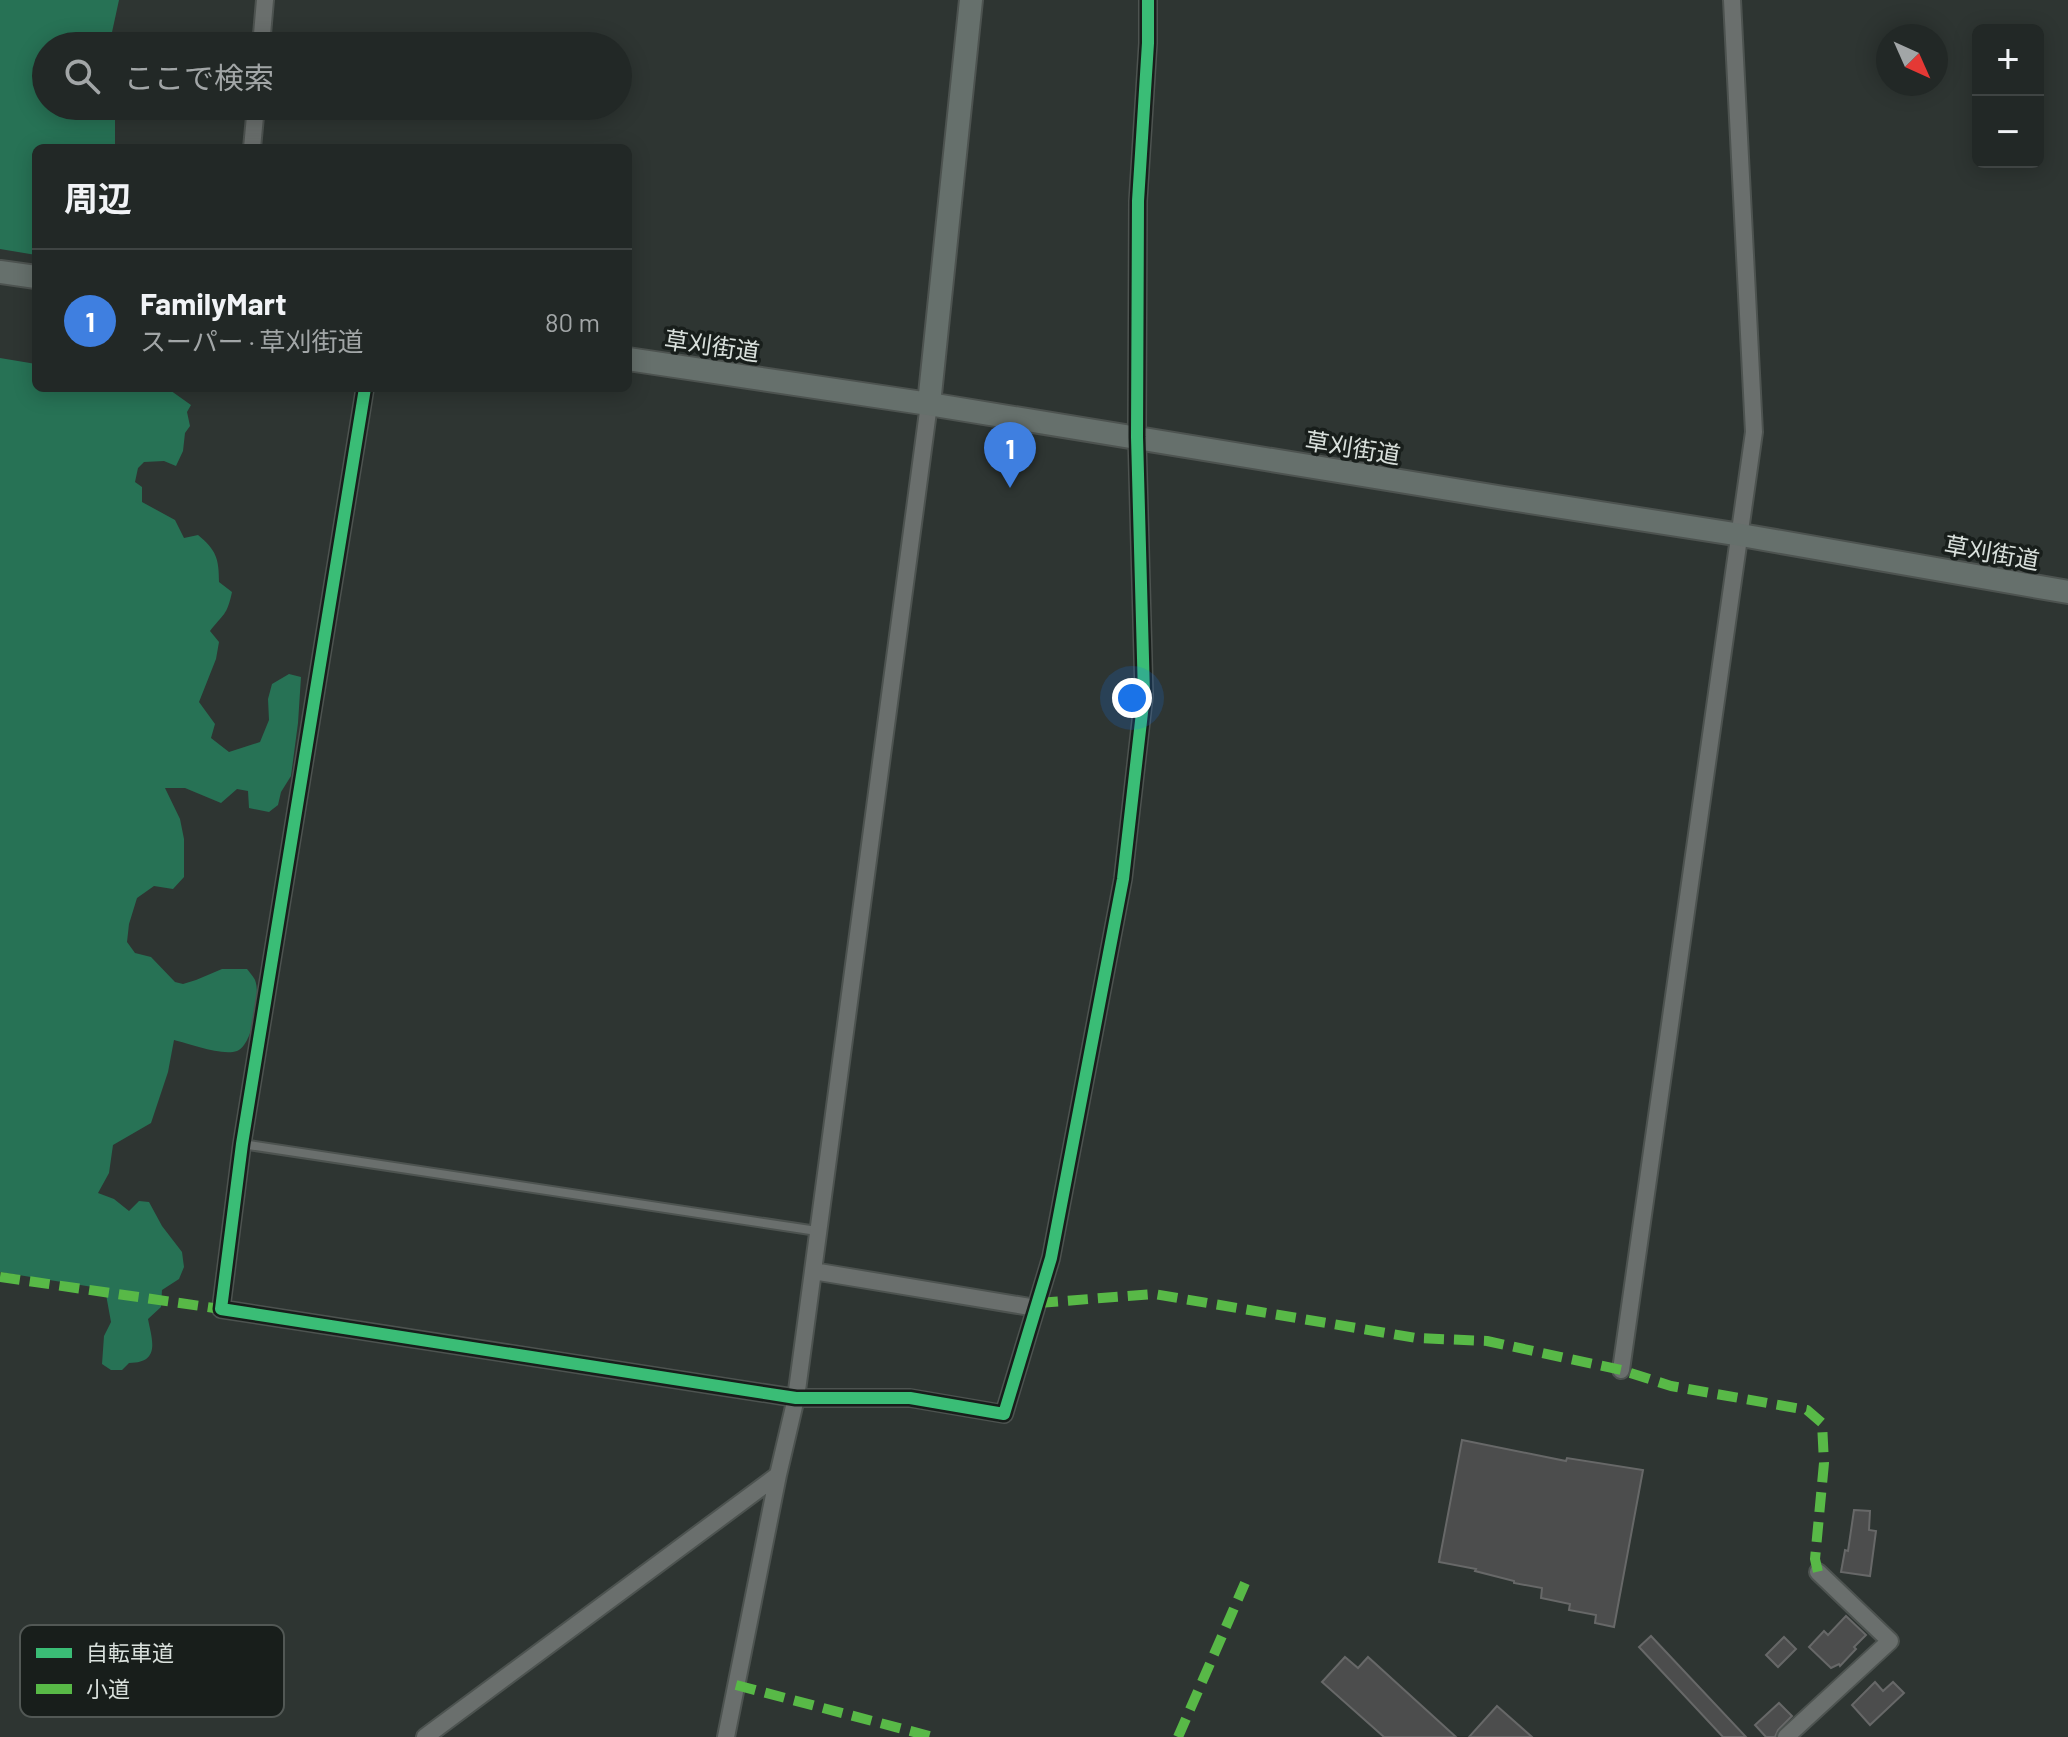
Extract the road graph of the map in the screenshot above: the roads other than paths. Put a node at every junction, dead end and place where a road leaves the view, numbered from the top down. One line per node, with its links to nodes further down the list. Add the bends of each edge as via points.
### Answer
1 (265, 0): 5 (street)
2 (971, 0): 12 (street)
3 (1148, 0): 13 (street, via 1138,201)
4 (1732, 0): 14 (street, via 1754,432)
5 (262, 32)
6 (255, 120): 7 (street)
7 (252, 144)
8 (0, 272): 9 (street)
9 (32, 276)
10 (632, 360): 12 (street, 草刈街道)
11 (364, 392): 16 (street)
12 (929, 404): 13 (street, 草刈街道); 17 (street)
13 (1137, 437): 14 (street, 草刈街道); 19 (street, via 1144,695 1123,879 1051,1258)
14 (1741, 535): 15 (street, 草刈街道); 20 (street)
15 (2068, 592)
16 (242, 1144): 17 (lane); 21 (street, via 221,1309)
17 (817, 1231): 18 (street)
18 (813, 1271): 19 (street); 21 (street)
19 (1036, 1308): 21 (street, via 1004,1414 910,1398)
20 (1621, 1370)
21 (796, 1398): 22 (street)
22 (778, 1475): 24 (street); 25 (street)
23 (1818, 1572): 26 (street, via 1890,1641)
24 (425, 1737)
25 (726, 1737)
26 (1786, 1737)

